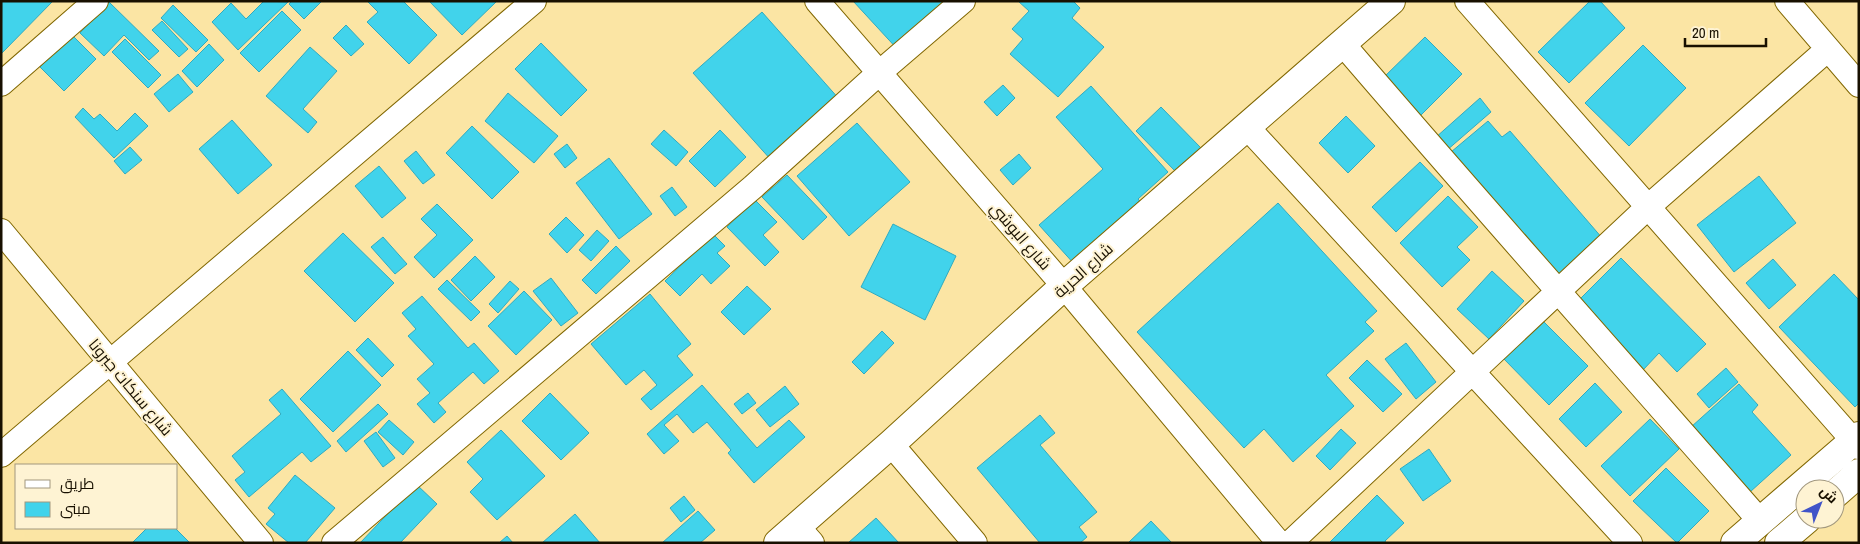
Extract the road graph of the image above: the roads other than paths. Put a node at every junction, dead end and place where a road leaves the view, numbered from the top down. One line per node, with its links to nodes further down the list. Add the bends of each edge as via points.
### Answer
1 (96, 1): 11 (street)
2 (534, 1): 18 (street)
3 (817, 1): 10 (street, شارع البوشي)
4 (963, 1): 10 (street)
5 (1391, 1): 8 (street, شارع الحرية)
6 (1467, 1): 14 (street)
7 (1787, 1): 9 (street)
8 (1342, 43): 13 (street, شارع الحرية); 17 (street)
9 (1828, 50): 12 (street); 14 (street)
10 (879, 73): 16 (street, شارع البوشي); 29 (street, via 753,187)
11 (1, 84)
12 (1859, 85)
13 (1246, 126): 16 (street, شارع الحرية); 19 (street)
14 (1648, 207): 17 (street); 20 (street)
15 (1, 231): 18 (street, شارع سنكات جبرونا)
16 (1064, 286): 21 (street, شارع الحرية); 31 (street, شارع البوشي)
17 (1560, 292): 19 (street); 25 (street)
18 (110, 362): 22 (street); 28 (street, شارع سنكات جبرونا)
19 (1472, 372): 32 (street); 33 (street)
20 (1857, 441): 25 (street)
21 (891, 444): 27 (street, شارع الحرية); 30 (street)
22 (1, 455)
23 (1859, 473): 24 (street)
24 (1845, 485)
25 (1760, 521): 34 (street)
26 (1795, 529): 35 (street)
27 (796, 537)
28 (261, 543)
29 (334, 543)
30 (975, 543)
31 (1279, 543)
32 (1290, 543)
33 (1630, 543)
34 (1734, 543)
35 (1779, 543)

